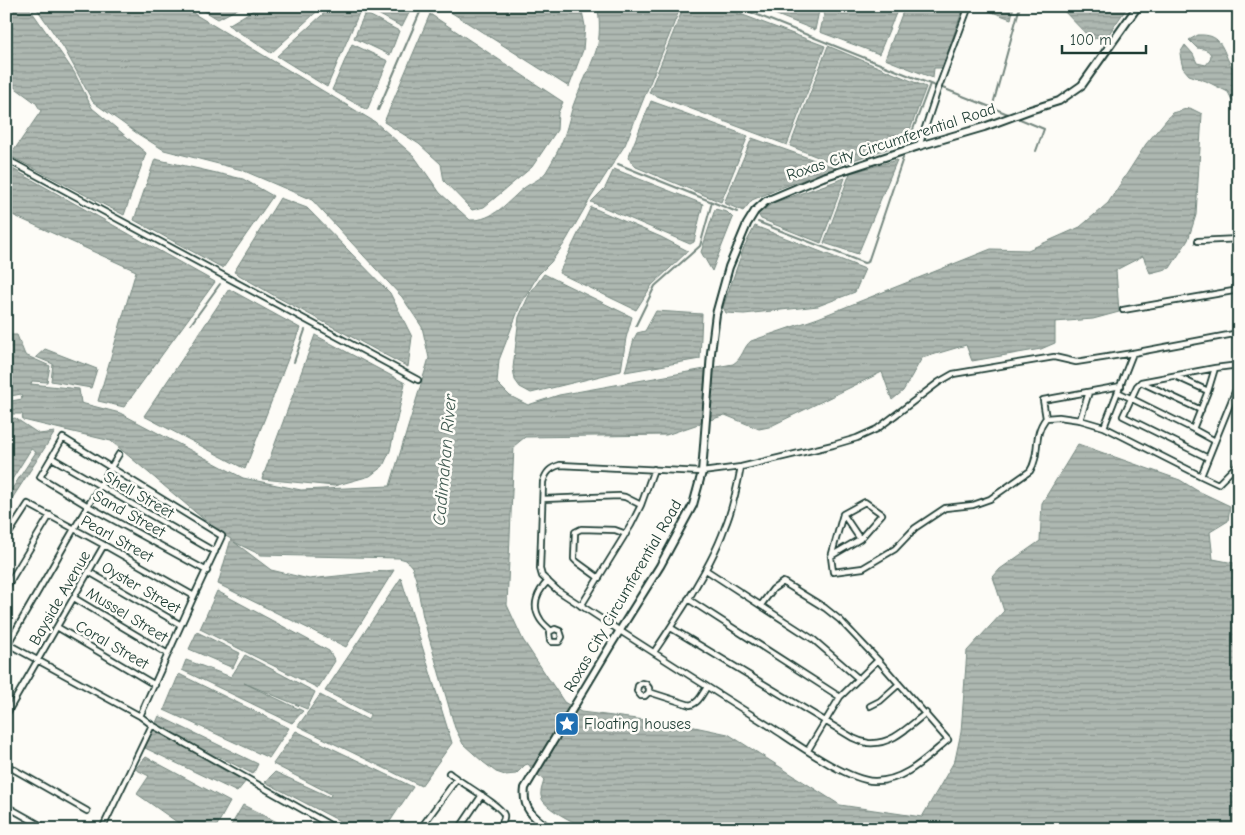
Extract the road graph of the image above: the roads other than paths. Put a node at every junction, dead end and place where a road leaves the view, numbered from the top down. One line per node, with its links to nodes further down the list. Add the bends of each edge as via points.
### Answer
1 (969, 6): 3 (street)
2 (1138, 6): 3 (main road, Roxas City Circumferential Road, via 1082,85 1059,101)
3 (919, 146): 35 (main road, Roxas City Circumferential Road, via 815,180 766,201 754,211 729,267 716,314)
4 (6, 159): 14 (street)
5 (1239, 239): 6 (street)
6 (1198, 241)
7 (1239, 290): 8 (street)
8 (1123, 310)
9 (1239, 333): 10 (street)
10 (1133, 353): 17 (street); 32 (street, via 1076,362 1054,356 953,374 877,429 833,445)
11 (1239, 365): 12 (street)
12 (1215, 368): 13 (street); 18 (street)
13 (1175, 376): 15 (street); 18 (street)
14 (418, 380)
15 (1141, 382): 21 (street); 22 (street)
16 (1239, 382): 27 (street)
17 (1121, 386): 19 (street); 20 (street)
18 (1208, 391): 22 (street)
19 (1089, 392): 23 (street, via 1043,400); 24 (street)
20 (1118, 392): 21 (street); 25 (street)
21 (1132, 398): 26 (street); 30 (street, via 1124,416)
22 (1201, 410): 26 (street)
23 (1046, 418): 24 (street); 49 (street, via 1040,425 1030,471 990,498 945,508 915,528 895,549 862,568 833,572)
24 (1080, 420): 25 (street)
25 (1104, 427): 36 (street)
26 (1193, 429): 27 (street)
27 (1215, 441): 30 (street)
28 (119, 454): 33 (street)
29 (52, 458): 33 (street, via 63,438); 37 (street, Shell Street); 40 (street, Sand Street, via 40,477)
30 (1208, 458): 36 (street)
31 (1239, 463): 36 (street, via 1218,484)
32 (741, 467): 35 (street); 50 (street, via 726,527)
33 (110, 468): 37 (street); 48 (street, via 222,536)
34 (654, 468): 35 (street); 38 (street, via 560,465 545,476); 39 (street)
35 (702, 472): 65 (main road, Roxas City Circumferential Road, via 693,506)
36 (1201, 476)
37 (99, 486): 40 (street); 48 (street, Shell Street)
38 (543, 499): 39 (street, via 618,496); 54 (street, via 540,569)
39 (641, 504): 44 (street)
40 (88, 506): 43 (street); 51 (street, Sand Street)
41 (842, 514): 46 (street); 46 (street, via 865,502 882,514); 49 (street)
42 (50, 515): 43 (street, Pearl Street); 45 (street, Pearl Street, via 28,504); 55 (street)
43 (74, 529): 47 (street, Pearl Street); 66 (street)
44 (626, 534): 53 (street); 53 (street, via 615,530 581,529 576,532 574,559)
45 (6, 538)
46 (860, 539): 49 (street)
47 (104, 545): 52 (street, Bayside Avenue); 56 (street, Pearl Street)
48 (215, 552): 51 (street)
49 (831, 557)
50 (706, 570): 58 (street); 59 (street)
51 (207, 571): 56 (street)
52 (89, 572): 57 (street, Bayside Avenue); 61 (street, Oyster Street)
53 (599, 578): 60 (street)
54 (548, 581): 60 (street); 64 (street, via 538,593 536,607 540,619)
55 (6, 588)
56 (194, 596): 61 (street)
57 (74, 598): 62 (street, Bayside Avenue); 68 (street, Mussel Street)
58 (688, 599): 63 (street); 76 (street)
59 (760, 605): 70 (street, via 773,588 783,582 840,620); 71 (street, via 814,640)
60 (582, 606): 65 (street)
61 (181, 625): 68 (street)
62 (57, 627): 69 (street, Bayside Avenue); 72 (street, Coral Street)
63 (671, 628): 67 (street); 81 (street)
64 (551, 630)
65 (620, 630): 67 (street); 96 (main road, Roxas City Circumferential Road, via 525,788 528,809)
66 (7, 644): 69 (street)
67 (654, 652): 74 (street)
68 (168, 654): 72 (street)
69 (38, 660): 79 (street, Bayside Avenue); 80 (street)
70 (878, 660): 71 (street); 73 (street)
71 (859, 679): 76 (street)
72 (155, 684): 80 (street)
73 (899, 684): 77 (street); 78 (street)
74 (707, 687): 75 (street, via 697,702 690,705); 83 (street)
75 (649, 692)
76 (840, 697): 81 (street)
77 (870, 706)
78 (926, 713): 81 (street, via 884,742 868,743 853,738); 83 (street, via 948,740 899,777 874,781 859,778)
79 (6, 715)
80 (140, 716): 82 (street)
81 (825, 722): 83 (street)
82 (152, 725): 91 (street); 92 (street)
83 (808, 750)
84 (6, 765): 89 (street)
85 (449, 773): 86 (street)
86 (456, 780): 87 (street); 93 (street)
87 (482, 795): 94 (street); 95 (street, via 504,816)
88 (6, 806): 90 (street)
89 (87, 811)
90 (47, 829)
91 (102, 829)
92 (337, 829)
93 (420, 829)
94 (459, 829)
95 (498, 829)
96 (550, 829)

